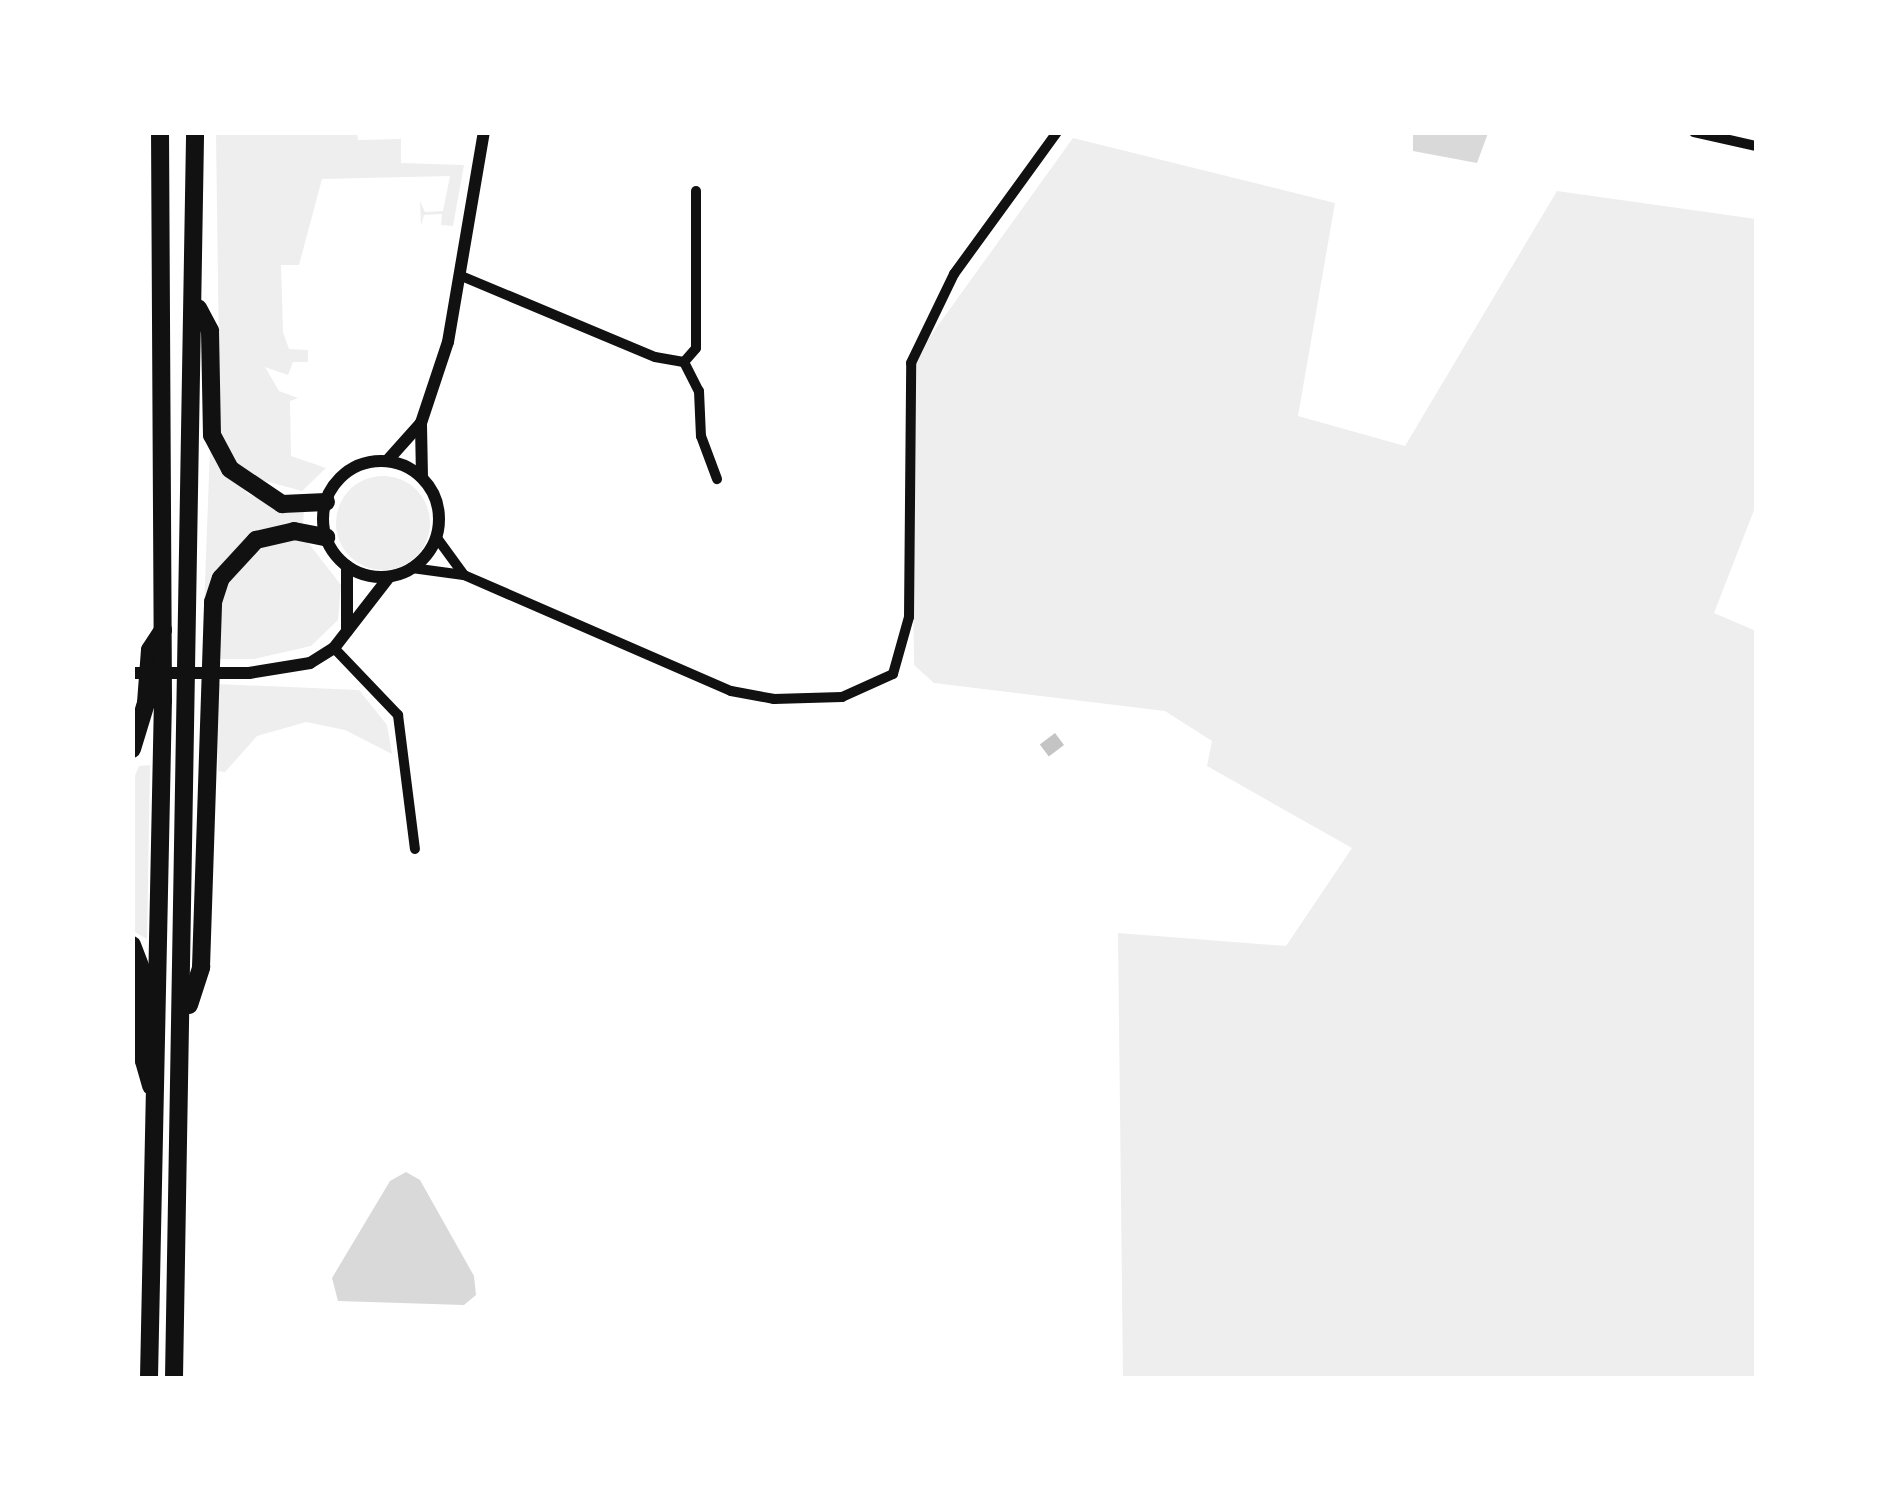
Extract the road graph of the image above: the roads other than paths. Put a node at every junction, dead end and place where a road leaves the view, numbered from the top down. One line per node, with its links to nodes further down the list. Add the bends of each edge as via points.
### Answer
1 (160, 132): 22 (highway)
2 (195, 132): 9 (highway)
3 (484, 132): 8 (street)
4 (1057, 132): 21 (street, via 954,274 912,363 910,617 893,674 842,697 774,699 731,691)
5 (1694, 132): 6 (street)
6 (1756, 146)
7 (696, 191): 10 (street, via 696,348)
8 (459, 275): 10 (street, via 655,357); 11 (street, via 448,342)
9 (196, 302): 15 (highway, via 210,331 212,435 230,469 282,504); 29 (highway)
10 (684, 362): 14 (street, via 699,392 701,436)
11 (421, 424): 12 (street); 13 (street)
12 (386, 461): 13 (street); 15 (street, via 348,470)
13 (422, 477): 17 (street, via 438,506)
14 (717, 479)
15 (326, 502): 16 (street)
16 (326, 536): 18 (street); 29 (highway, via 294,531 256,540 221,578 212,602 201,967)
17 (436, 538): 19 (street); 21 (street)
18 (347, 566): 20 (street); 23 (street)
19 (412, 568): 20 (street); 21 (street)
20 (389, 576): 23 (street)
21 (464, 576)
22 (163, 629): 26 (highway, via 150,650 146,703); 30 (highway)
23 (346, 634): 24 (street)
24 (334, 648): 25 (street, via 280,671); 27 (street, via 398,715)
25 (132, 673)
26 (132, 749)
27 (415, 848)
28 (132, 944): 30 (highway, via 144,977 144,1061)
29 (183, 1022): 32 (highway)
30 (156, 1103): 31 (highway)
31 (150, 1378)
32 (174, 1378)

